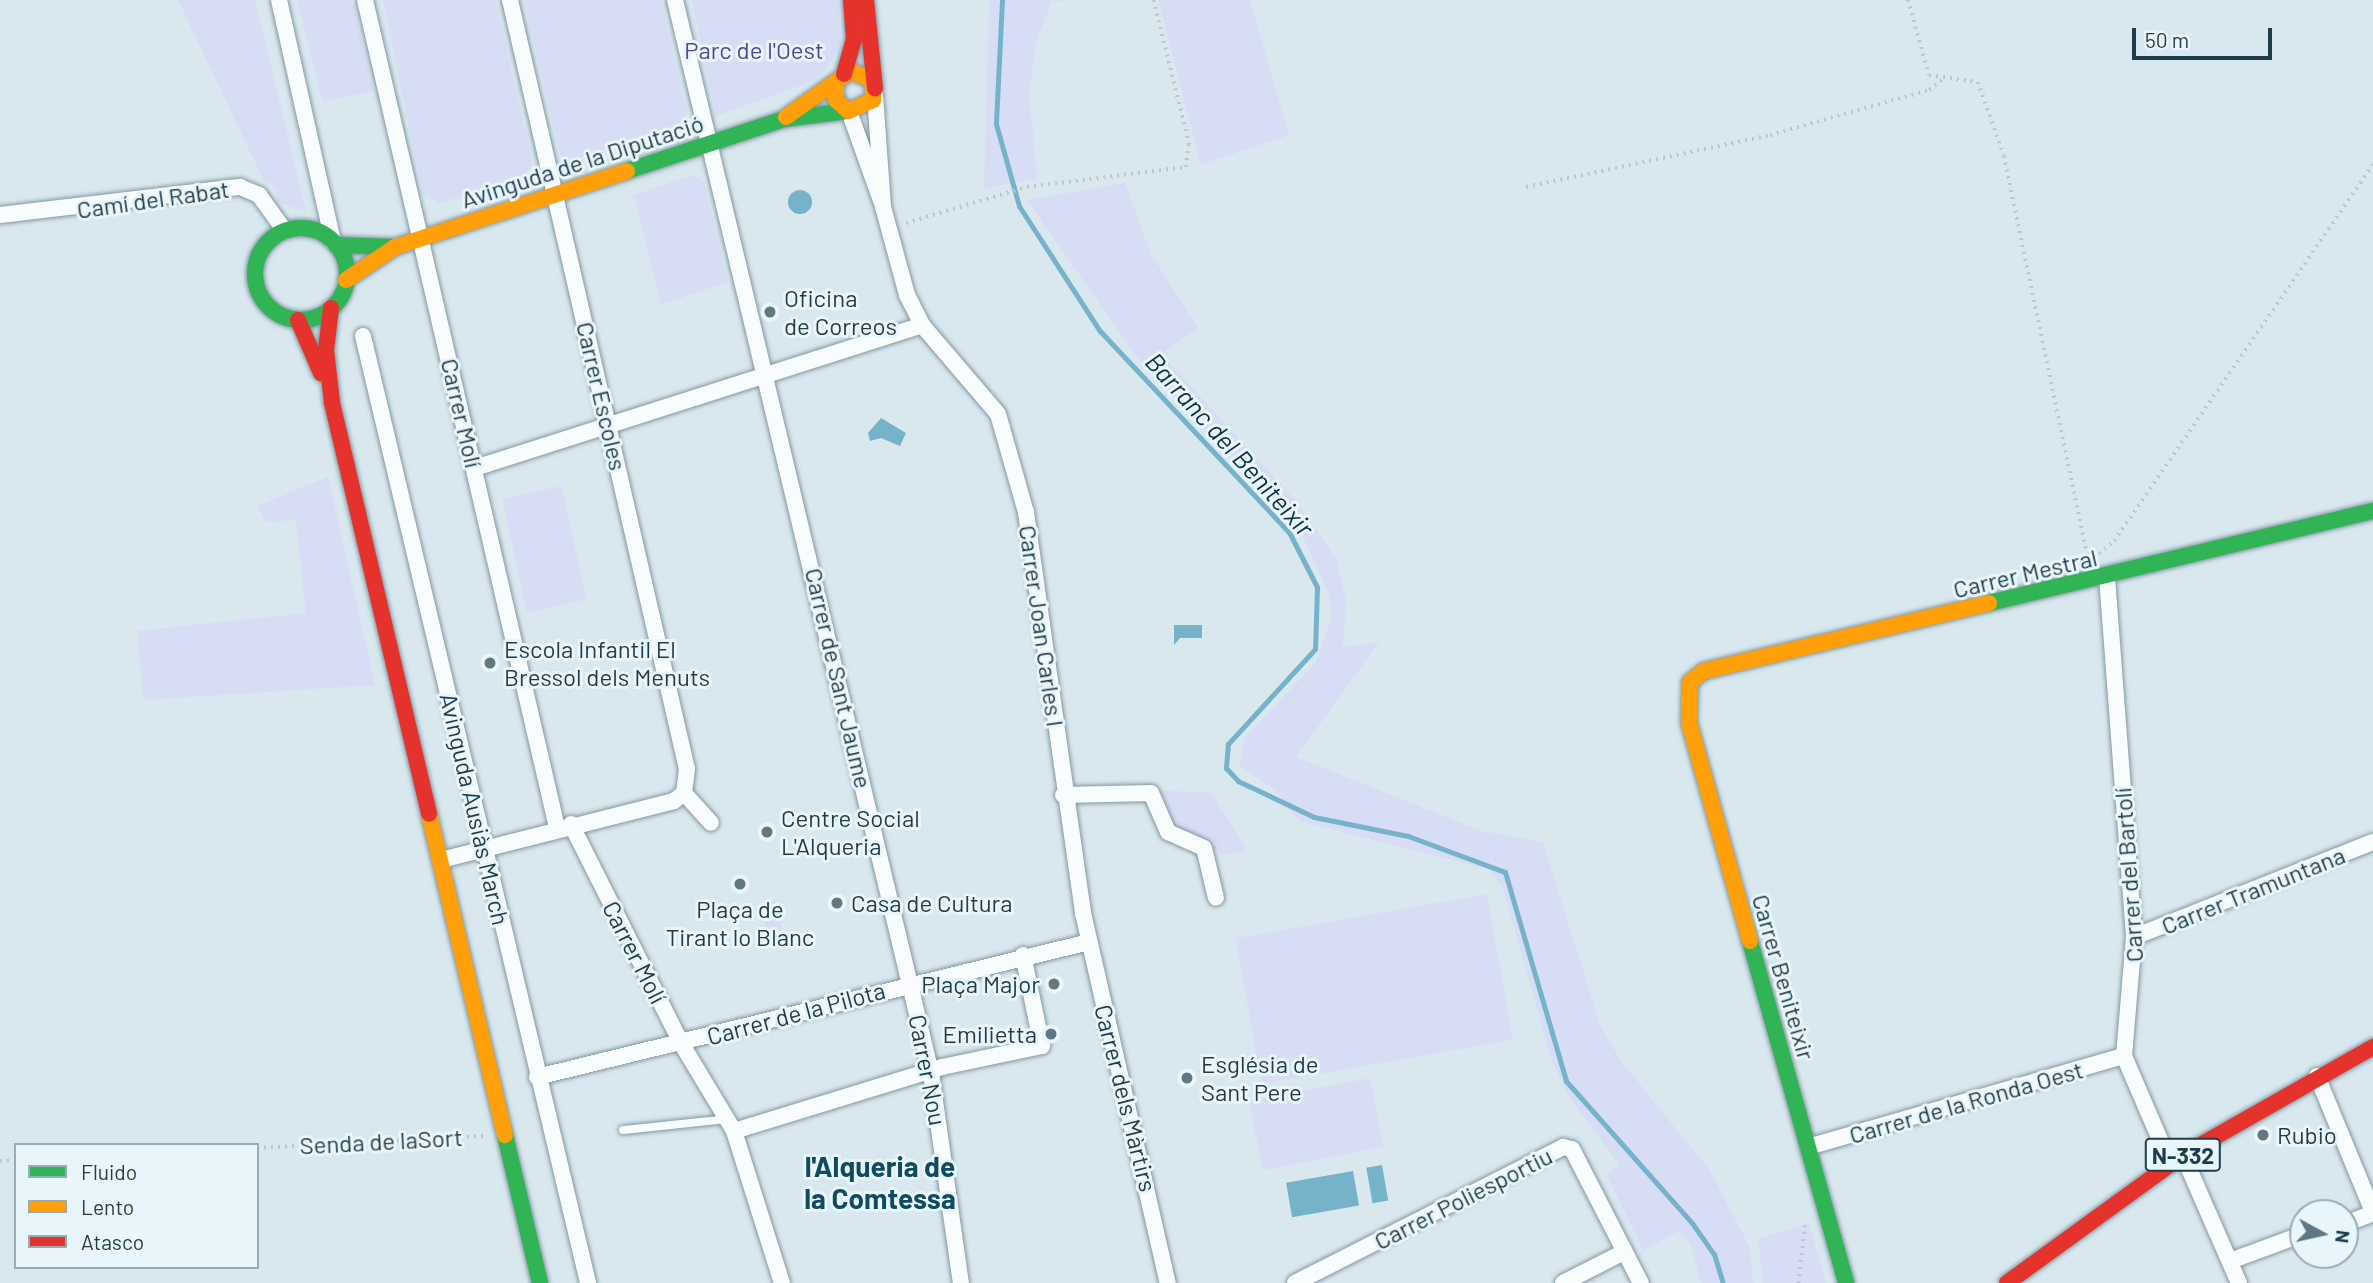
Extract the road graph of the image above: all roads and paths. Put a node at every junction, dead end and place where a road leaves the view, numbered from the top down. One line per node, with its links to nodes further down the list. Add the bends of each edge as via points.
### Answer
1 (279, 0): 23 (street)
2 (365, 0): 22 (street, Carrer Molí)
3 (510, 0): 17 (street, Carrer Escoles)
4 (675, 0): 14 (street, Carrer de Sant Jaume)
5 (851, 0): 10 (main road, via 854,40)
6 (866, 0): 11 (main road)
7 (1153, 0): 20 (path, via 1189,163 1177,170 1027,187)
8 (1909, 0): 9 (path, via 1929,75)
9 (1945, 77): 15 (path, via 1978,82 2004,156 2089,562 2114,541); 16 (path, via 1929,90 1770,135)
10 (840, 79): 11 (main road, via 863,72); 12 (main road, via 836,100); 13 (main road, Avinguda de la Diputació)
11 (875, 92): 12 (main road, via 866,108); 18 (street, Carrer Joan Carles I)
12 (848, 111): 13 (main road, Avinguda de la Diputació); 18 (street, Carrer Joan Carles I)
13 (783, 119): 14 (main road, Avinguda de la Diputació)
14 (707, 144): 17 (main road, Avinguda de la Diputació); 30 (street, Carrer de Sant Jaume)
15 (2373, 164)
16 (1526, 187)
17 (555, 194): 22 (main road, Avinguda de la Diputació); 32 (street, Carrer Escoles)
18 (883, 207): 20 (street, Carrer Joan Carles I)
19 (0, 215): 21 (street, Camí del Rabat, via 240,187 259,195)
20 (887, 229): 28 (street, Carrer Joan Carles I)
21 (285, 231): 23 (main road, via 310,230); 27 (main road, via 259,256 256,281 265,304)
22 (420, 239): 24 (main road, Avinguda de la Diputació); 33 (street, Carrer Molí)
23 (334, 243): 24 (main road); 25 (main road)
24 (395, 247): 25 (main road)
25 (346, 280): 26 (main road)
26 (331, 308): 27 (main road); 31 (main road, via 326,350)
27 (298, 320): 31 (main road)
28 (922, 325): 30 (street); 38 (street, Carrer Joan Carles I, via 1002,423 1038,570)
29 (363, 335): 42 (street, Avinguda Ausiàs March)
30 (768, 374): 32 (street); 49 (street, Carrer de Sant Jaume)
31 (331, 403): 43 (main road)
32 (609, 425): 33 (street); 37 (street, Carrer Escoles, via 687,769)
33 (475, 468): 40 (street, Carrer Molí)
34 (2373, 511): 35 (main road, Carrer Mestral)
35 (2107, 577): 36 (main road, Carrer Mestral, via 1704,671); 46 (street, Carrer del Bartolí)
36 (1690, 682): 60 (main road, Carrer Beniteixir, via 1689,722)
37 (684, 793): 39 (street); 40 (street, via 674,800)
38 (1063, 795): 44 (street, via 1151,793 1168,832 1205,848); 45 (street, Carrer Joan Carles I)
39 (711, 823)
40 (564, 826): 42 (street); 50 (street, Carrer Molí)
41 (2373, 842): 46 (street, Carrer Tramuntana)
42 (485, 847): 43 (street); 55 (street, Avinguda Ausiàs March)
43 (441, 860): 58 (main road)
44 (1216, 898)
45 (1083, 913): 47 (street, Carrer dels Màrtirs)
46 (2134, 937): 52 (street, Carrer del Bartolí)
47 (1089, 942): 48 (street); 71 (street, Carrer dels Màrtirs)
48 (1019, 956): 49 (street, Carrer de la Pilota); 53 (street, via 1042,1046)
49 (910, 983): 50 (street, Carrer de la Pilota); 53 (street, Carrer Nou)
50 (681, 1043): 55 (street, Carrer de la Pilota); 56 (street, Carrer Molí)
51 (2373, 1047): 54 (main road, N-332)
52 (2124, 1056): 60 (street, Carrer de la Ronda Oest); 61 (street, Carrer del Bartolí)
53 (931, 1073): 56 (street); 70 (street, Carrer Nou)
54 (2318, 1076): 61 (main road, N-332); 62 (street)
55 (537, 1077): 68 (street, Avinguda Ausiàs March)
56 (731, 1125): 57 (lane); 69 (street, Carrer Molí)
57 (622, 1130)
58 (505, 1135): 59 (path, Senda de laSort); 67 (main road)
59 (259, 1147)
60 (1808, 1147): 76 (main road, Carrer Beniteixir)
61 (2176, 1159): 66 (street, Carrer del Bartolí); 77 (main road, N-332)
62 (2372, 1209)
63 (1805, 1225): 75 (path)
64 (2289, 1239): 66 (street)
65 (1624, 1252): 72 (street, Carrer Poliesportiu, via 1572,1149 1563,1147); 73 (street); 74 (street, Carrer Poliesportiu)
66 (2230, 1261): 78 (street, Carrer del Bartolí)
67 (540, 1283)
68 (588, 1283)
69 (782, 1283)
70 (961, 1283)
71 (1168, 1283)
72 (1295, 1283)
73 (1563, 1283)
74 (1641, 1283)
75 (1798, 1283)
76 (1846, 1283)
77 (2007, 1283)
78 (2239, 1283)

